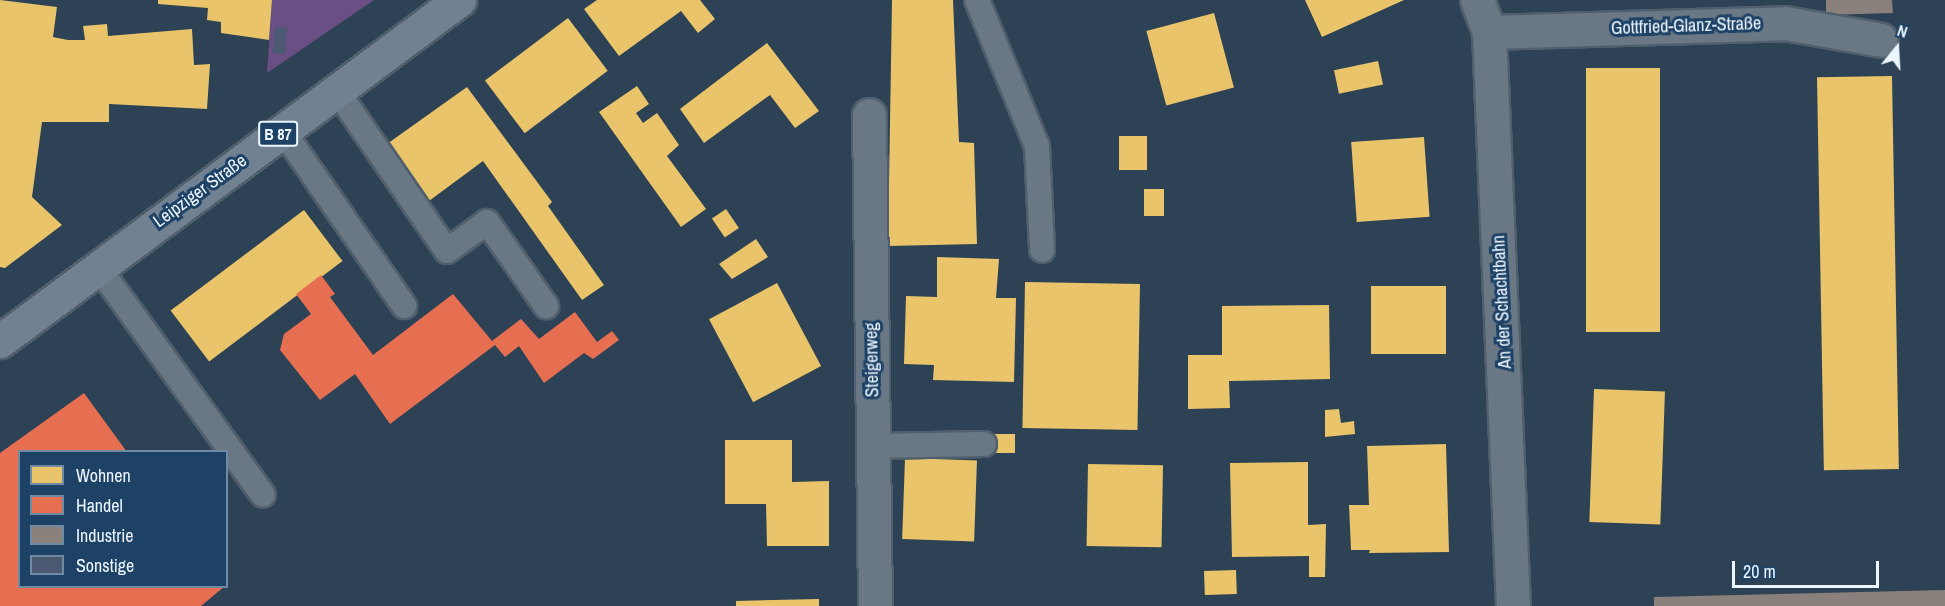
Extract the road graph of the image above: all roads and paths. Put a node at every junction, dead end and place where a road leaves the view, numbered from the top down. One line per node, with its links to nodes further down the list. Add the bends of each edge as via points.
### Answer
1 (459, 0): 6 (main road, Leipziger Straße / B 87)
2 (977, 0): 9 (lane, via 1037,146)
3 (1477, 0): 4 (street, An der Schachtbahn)
4 (1489, 32): 5 (street, Gottfried-Glanz-Straße, via 1785,24); 18 (street, An der Schachtbahn)
5 (1881, 40)
6 (337, 91): 8 (main road, Leipziger Straße / B 87); 12 (lane, via 447,251 487,222)
7 (869, 115): 15 (street, Steigerweg)
8 (283, 130): 10 (main road, Leipziger Straße / B 87); 11 (lane)
9 (1042, 250)
10 (98, 267): 13 (main road, Leipziger Straße / B 87); 16 (lane)
11 (404, 306)
12 (546, 306)
13 (0, 341)
14 (984, 444): 15 (lane)
15 (873, 446): 17 (street, Steigerweg)
16 (263, 495)
17 (875, 606)
18 (1513, 606)

